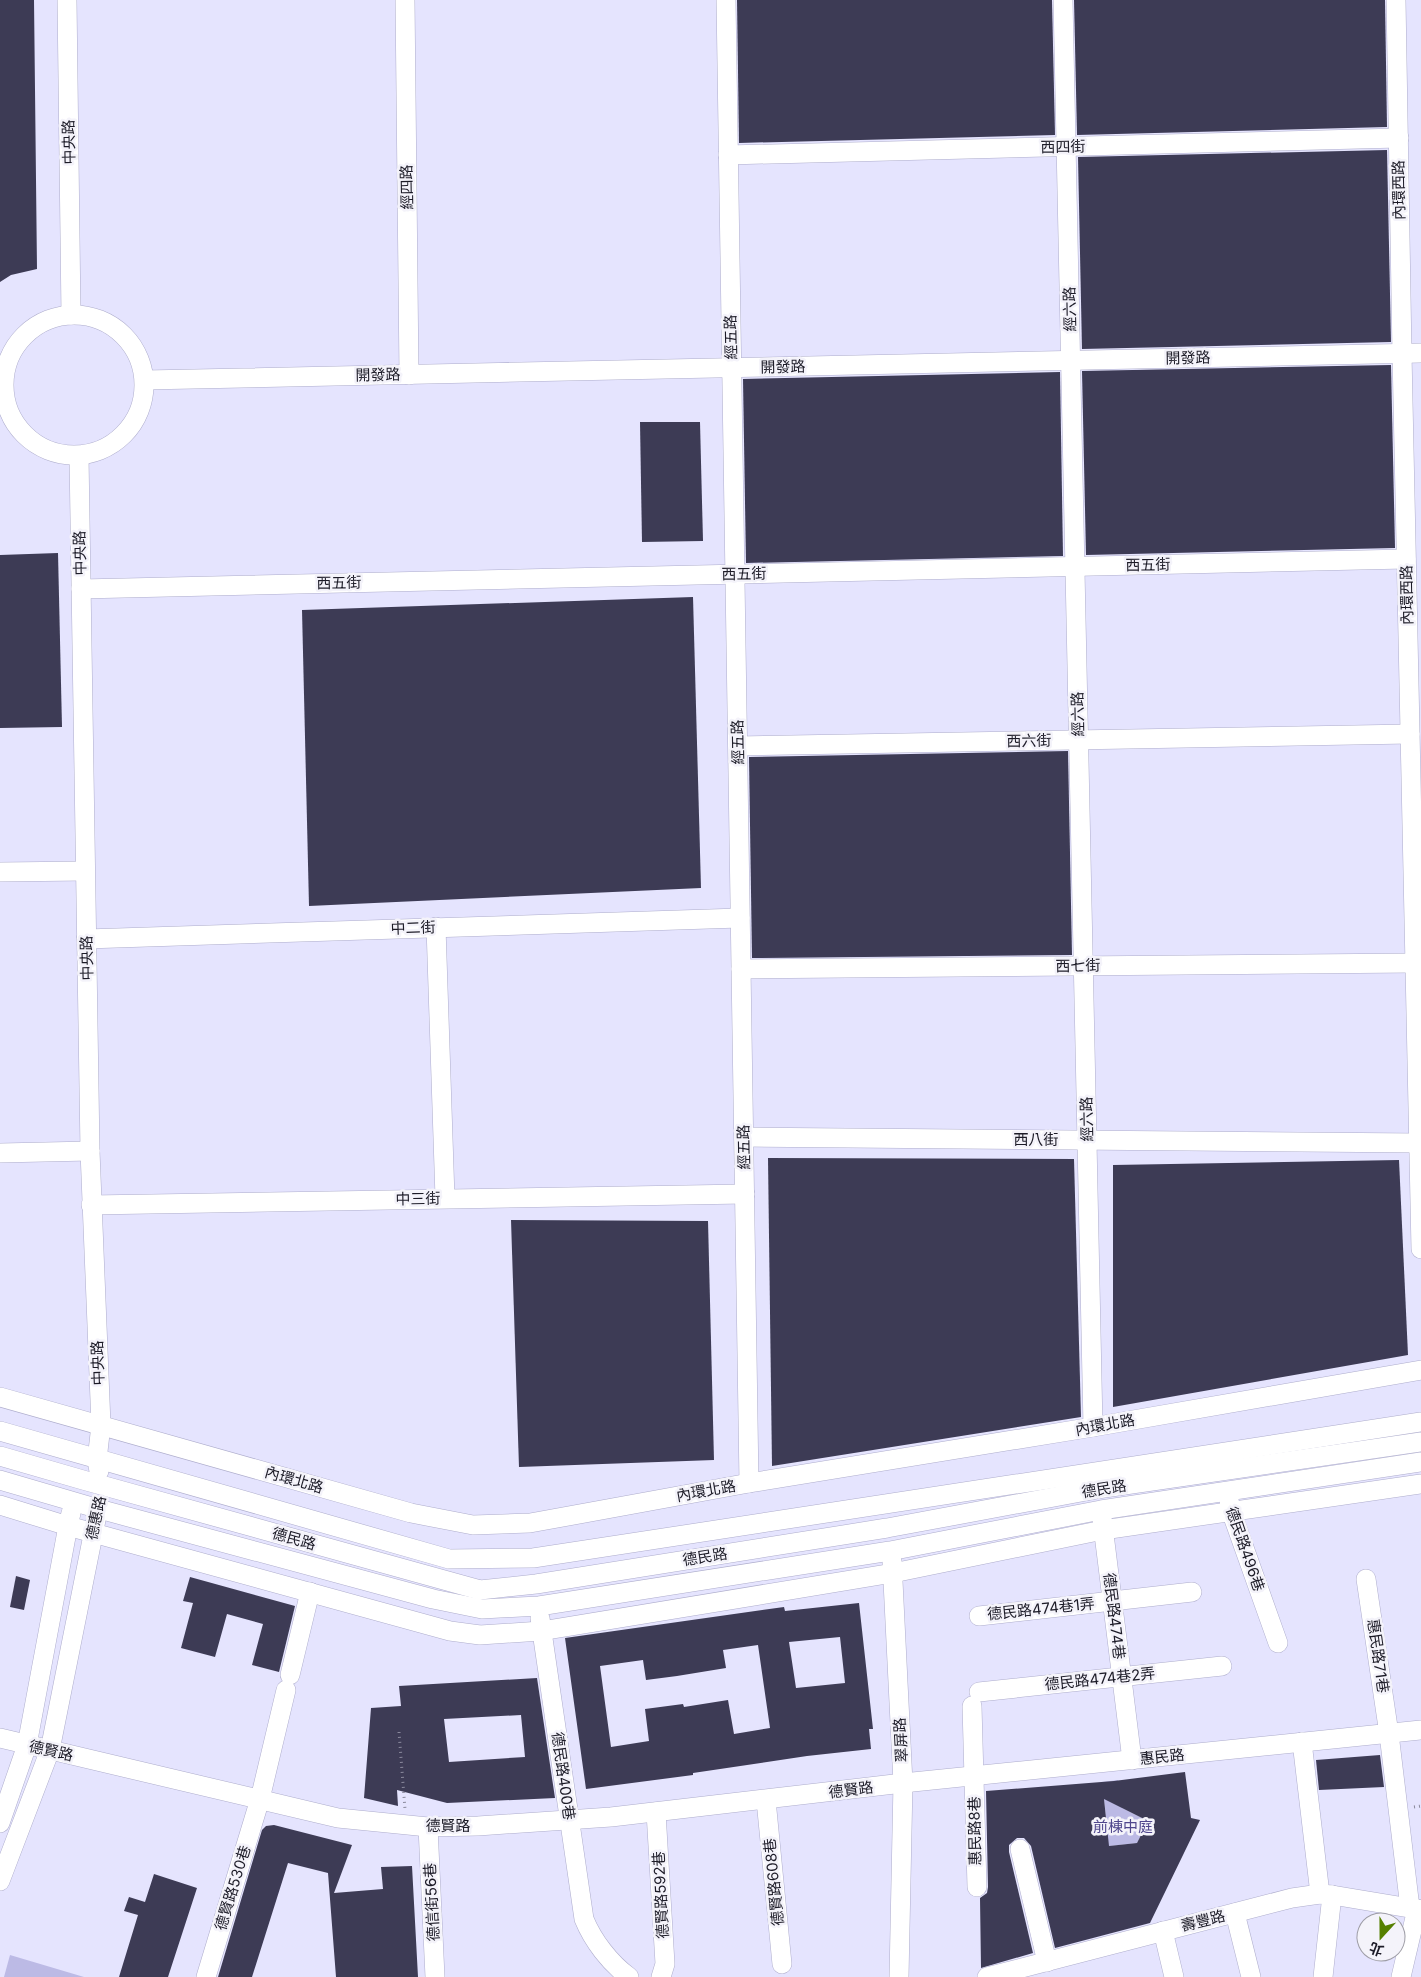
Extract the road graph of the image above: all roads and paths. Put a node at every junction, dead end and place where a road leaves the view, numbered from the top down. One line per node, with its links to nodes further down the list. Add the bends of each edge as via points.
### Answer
1 (67, 0): 9 (street, 中央路)
2 (405, 0): 14 (street, 經四路)
3 (726, 0): 8 (street, 經五路)
4 (1063, 0): 7 (street, 經六路)
5 (1396, 0): 6 (street, 內環西路)
6 (1399, 138): 7 (street, 西四街); 10 (street, 內環西路)
7 (1066, 147): 8 (street, 西四街); 12 (street, 經六路)
8 (728, 155): 13 (street, 經五路)
9 (72, 315): 15 (street, via 91,317 123,334 134,347); 16 (street, via 42,322 30,331 10,355)
10 (1402, 354): 11 (street, 開發路); 12 (street, 開發路); 18 (street, 內環西路)
11 (1421, 354)
12 (1071, 361): 13 (street, 開發路); 19 (street, 經六路)
13 (732, 368): 14 (street, 開發路); 20 (street, 經五路)
14 (409, 375): 15 (street, 開發路)
15 (145, 380): 17 (street, via 141,408 132,427 108,448)
16 (2, 384): 17 (street, via 8,408 23,433 40,447 58,454)
17 (79, 456): 21 (street, 中央路)
18 (1406, 559): 19 (street, 西五街); 22 (street, 內環西路)
19 (1075, 566): 20 (street, 西五街); 23 (street, 經六路)
20 (735, 574): 21 (street, 西五街); 24 (street, 經五路)
21 (81, 590): 25 (street, 中央路)
22 (1410, 734): 23 (street, 西六街); 30 (street, 內環西路)
23 (1078, 740): 24 (street, 西六街); 31 (street, 經六路)
24 (738, 746): 27 (street, 經五路)
25 (85, 871): 26 (street); 29 (street, 中央路)
26 (0, 872)
27 (740, 918): 28 (street, 中二街); 32 (street, 經五路)
28 (436, 928): 29 (street, 中二街); 39 (street)
29 (86, 939): 36 (street, 中央路)
30 (1415, 962): 31 (street, 西七街); 35 (street, 內環西路)
31 (1083, 966): 32 (street, 西七街); 34 (street, 經六路)
32 (741, 969): 33 (street, 經五路)
33 (744, 1137): 34 (street, 西八街); 38 (street, 經五路)
34 (1087, 1140): 35 (street, 西八街); 46 (street, 經六路)
35 (1419, 1143): 41 (street, 內環西路)
36 (90, 1151): 37 (street); 40 (street, 中央路)
37 (0, 1153)
38 (745, 1194): 39 (street, 中三街); 56 (street, 經五路)
39 (445, 1198): 40 (street, 中三街)
40 (92, 1205): 45 (street, 中央路)
41 (1421, 1249)
42 (1421, 1370): 46 (street, 內環北路)
43 (0, 1397): 45 (street, 內環北路)
44 (1421, 1422): 51 (street, 德民路)
45 (101, 1425): 50 (street, 中央路); 56 (street, 內環北路, via 411,1513 473,1525 530,1523)
46 (1093, 1428): 56 (street, 內環北路)
47 (0, 1431): 50 (street, 德民路)
48 (1421, 1442): 51 (street, 德民路)
49 (0, 1456): 54 (street, 德民路)
50 (97, 1460): 54 (street, 德惠路); 58 (street, 德惠路); 71 (street, 德民路, via 449,1559)
51 (1221, 1462): 55 (street, 德民路); 59 (street, 德民路496巷)
52 (1421, 1462): 59 (street, 德民路)
53 (0, 1480): 60 (street, 德民路)
54 (83, 1480): 58 (street, 德民路); 60 (street, 德惠路)
55 (1096, 1481): 61 (street, 德民路); 64 (street, 德民路474巷); 67 (street, 德民路)
56 (749, 1483)
57 (1421, 1484): 65 (street)
58 (103, 1486): 63 (street, 德惠路); 74 (street, 德民路, via 480,1590)
59 (1227, 1491): 64 (street, 德民路); 65 (street, 德民路496巷)
60 (75, 1501): 63 (street, 德民路); 66 (street, 德惠路)
61 (886, 1504): 67 (street, 翠屏路); 71 (street, 德民路)
62 (0, 1505): 66 (street)
63 (99, 1509): 69 (street, 德惠路); 78 (street, 德民路, via 433,1599 482,1608)
64 (1101, 1510): 68 (street, 德民路474巷); 70 (street, 德民路)
65 (1231, 1511): 68 (street); 81 (street, 德民路496巷)
66 (68, 1526): 69 (street); 90 (street, 德惠路)
67 (887, 1528): 70 (street, 翠屏路); 74 (street, 德民路)
68 (1103, 1530): 72 (street); 77 (street, 德民路474巷)
69 (93, 1532): 75 (street); 91 (street, 德惠路)
70 (890, 1551): 72 (street, 翠屏路); 78 (street, 德民路)
71 (533, 1558): 74 (street, 德民路400巷)
72 (893, 1573): 80 (street); 94 (street, 翠屏路)
73 (1366, 1579): 87 (street, 惠民路71巷)
74 (536, 1584): 78 (street, 德民路400巷)
75 (310, 1592): 80 (street, via 458,1632 480,1635); 95 (street, 德賢路530巷)
76 (1192, 1592): 77 (street, 德民路474巷1弄)
77 (1112, 1601): 79 (street, 德民路474巷1弄); 83 (street, 德民路474巷)
78 (539, 1606): 80 (street, 德民路400巷)
79 (979, 1616)
80 (541, 1630): 98 (street, 德民路400巷)
81 (1278, 1643)
82 (1222, 1666): 83 (street, 德民路474巷2弄)
83 (1121, 1676): 84 (street, 德民路474巷2弄); 92 (street, 德民路474巷)
84 (976, 1699): 93 (street, 惠民路8巷)
85 (1421, 1730): 87 (street, 惠民路)
86 (400, 1732): 100 (path)
87 (1389, 1734): 89 (street, 惠民路); 106 (street, 惠民路71巷)
88 (0, 1738): 90 (street, 德賢路)
89 (1302, 1742): 92 (street, 惠民路); 105 (street)
90 (27, 1745): 91 (street, 德賢路); 99 (street, 德惠路)
91 (50, 1750): 95 (street, 德賢路); 103 (street, 德惠路)
92 (1132, 1760): 93 (street, 惠民路)
93 (974, 1776): 94 (street, 惠民路); 104 (street, 惠民路8巷)
94 (903, 1783): 96 (street, 德賢路); 115 (street, 翠屏路)
95 (260, 1799): 100 (street, 德賢路, via 338,1818); 111 (street, 德賢路530巷)
96 (766, 1800): 97 (street, 德賢路); 110 (street, 德賢路608巷)
97 (656, 1812): 98 (street, 德賢路); 114 (street, 德賢路592巷, via 665,1964)
98 (569, 1819): 101 (street, 德賢路); 113 (street, 德民路400巷, via 584,1919 590,1934)
99 (0, 1823)
100 (406, 1824): 101 (street, 德賢路)
101 (428, 1827): 112 (street, 德信街56巷)
102 (1020, 1849): 109 (street)
103 (0, 1882)
104 (977, 1887)
105 (1326, 1895): 106 (street, 壽豐路); 107 (street, 壽豐路, via 1292,1898); 119 (street)
106 (1416, 1909): 120 (street, 惠民路71巷)
107 (1235, 1913): 108 (street, 壽豐路); 118 (street)
108 (1163, 1931): 109 (street, 壽豐路); 117 (street)
109 (1047, 1962): 116 (street, 壽豐路)
110 (782, 1964)
111 (206, 1977)
112 (435, 1977)
113 (630, 1977)
114 (661, 1977)
115 (899, 1977)
116 (987, 1977)
117 (1174, 1977)
118 (1251, 1977)
119 (1323, 1977)
120 (1401, 1977)

